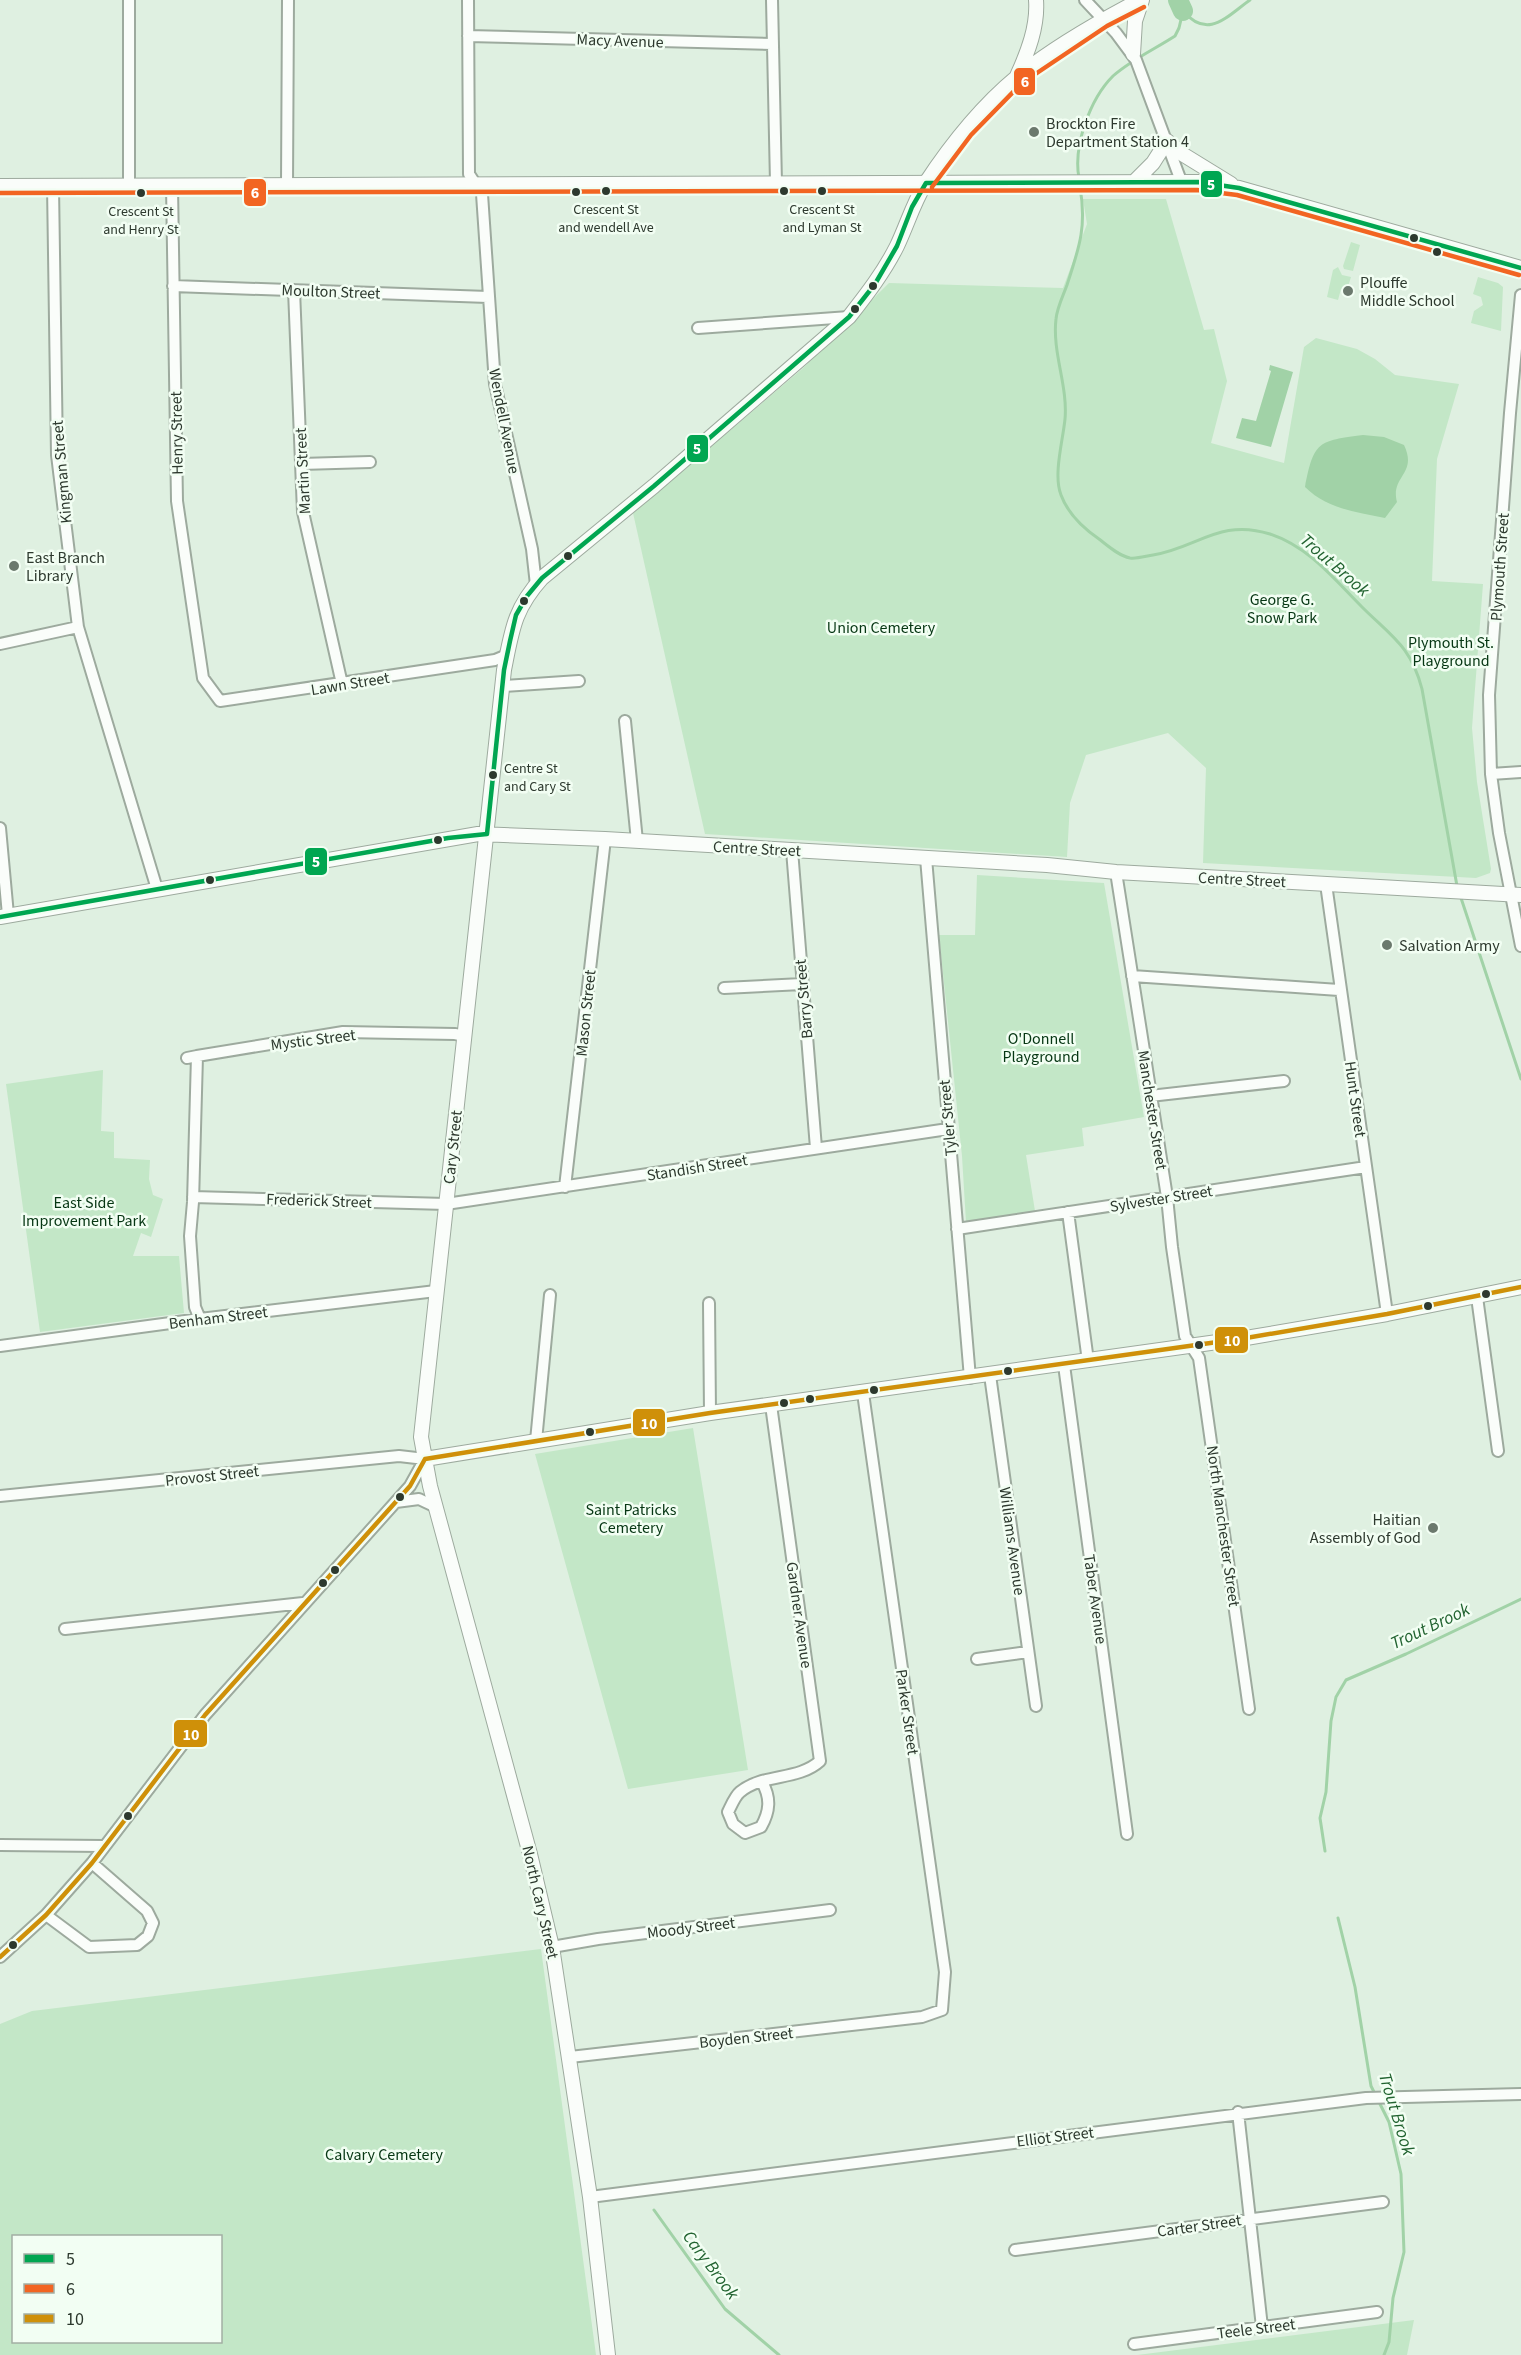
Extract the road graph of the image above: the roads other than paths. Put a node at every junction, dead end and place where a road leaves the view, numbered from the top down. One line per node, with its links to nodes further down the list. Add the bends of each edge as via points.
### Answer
1 (129, 0): 22 (street)
2 (288, 0): 19 (street)
3 (468, 0): 9 (street, Wendell Avenue)
4 (772, 0): 10 (street)
5 (1036, 0): 12 (main road, via 1035,25)
6 (1085, 0): 8 (street)
7 (1141, 0): 8 (main road); 11 (main road)
8 (1103, 20): 11 (street); 12 (main road)
9 (468, 36): 10 (street, Macy Avenue); 18 (street, Wendell Avenue, via 469,174)
10 (772, 44): 16 (street)
11 (1133, 54): 13 (street)
12 (1017, 77): 17 (main road, Cary Street, via 965,130)
13 (1167, 141): 14 (street); 15 (main road, via 1154,163); 24 (main road)
14 (1181, 181): 15 (main road); 24 (main road)
15 (1134, 182): 17 (main road)
16 (776, 183): 17 (main road); 18 (main road)
17 (926, 183): 30 (main road, Cary Street, via 897,246 875,284)
18 (476, 184): 19 (main road); 29 (street, Wendell Avenue, via 482,194)
19 (287, 185): 23 (main road)
20 (0, 186): 21 (main road)
21 (53, 186): 22 (main road); 36 (street, Kingman Street, via 57,455)
22 (129, 186): 23 (main road)
23 (172, 186): 26 (street, Henry Street)
24 (1239, 188): 25 (main road)
25 (1521, 268)
26 (173, 286): 27 (street, Moulton Street); 39 (street, Henry Street, via 177,501)
27 (294, 290): 29 (street, Moulton Street); 34 (street, Martin Street)
28 (1521, 295): 32 (street, Plymouth Street)
29 (488, 297): 35 (street, Wendell Avenue, via 495,384 532,549)
30 (849, 317): 31 (street); 35 (main road, Cary Street)
31 (698, 328)
32 (1515, 414): 45 (street, Plymouth Street, via 1490,695)
33 (370, 462): 34 (street)
34 (301, 464): 41 (street, Martin Street, via 303,512)
35 (536, 585): 38 (main road, Cary Street, via 516,615)
36 (78, 627): 37 (street); 54 (street, Kingman Street)
37 (0, 644)
38 (507, 655): 41 (street, Lawn Street); 42 (main road, Cary Street)
39 (203, 678): 41 (street, Lawn Street, via 220,701)
40 (579, 681): 42 (street)
41 (342, 684)
42 (503, 686): 47 (main road, Cary Street)
43 (624, 721): 49 (street)
44 (1521, 772): 45 (street)
45 (1491, 774): 55 (street, Plymouth Street, via 1499,833)
46 (0, 828): 56 (street)
47 (487, 834): 48 (main road, Centre Street); 54 (main road, Centre Street); 62 (main road, Cary Street)
48 (605, 839): 49 (main road, Centre Street); 68 (street, Mason Street)
49 (637, 841): 50 (main road, Centre Street)
50 (792, 850): 51 (main road, Centre Street); 59 (street, Barry Street)
51 (926, 858): 52 (main road, Centre Street); 65 (street, Tyler Street)
52 (1116, 872): 53 (main road, Centre Street); 58 (street, Manchester Street)
53 (1326, 884): 55 (main road, Centre Street); 61 (street, Hunt Street)
54 (157, 889): 56 (main road, Centre Street)
55 (1516, 895): 57 (street, Plymouth Street)
56 (4, 916)
57 (1521, 946)
58 (1132, 976): 61 (street); 64 (street, Manchester Street)
59 (802, 984): 60 (street); 66 (street, Barry Street)
60 (724, 987)
61 (1339, 990): 67 (street, Hunt Street)
62 (464, 1036): 69 (street, Mystic Street, via 343,1032 192,1057); 71 (main road, Cary Street)
63 (1284, 1081): 64 (street)
64 (1150, 1096): 70 (street, Manchester Street)
65 (948, 1129): 66 (street, Standish Street); 73 (street, Tyler Street)
66 (816, 1148): 68 (street, Standish Street)
67 (1366, 1167): 70 (street, Sylvester Street); 79 (street, Hunt Street)
68 (565, 1187): 71 (street, Standish Street)
69 (193, 1197): 71 (street, Frederick Street); 80 (street, via 190,1236 195,1307)
70 (1167, 1197): 72 (street, Sylvester Street); 82 (street, Manchester Street, via 1185,1336)
71 (446, 1204): 75 (main road, Cary Street)
72 (1068, 1212): 73 (street, Sylvester Street); 83 (street)
73 (957, 1229): 86 (street, Tyler Street)
74 (1521, 1287): 77 (main road)
75 (436, 1291): 80 (street, Benham Street); 92 (main road, Cary Street, via 421,1427)
76 (550, 1295): 90 (street)
77 (1477, 1297): 79 (main road); 91 (street)
78 (710, 1303): 89 (street)
79 (1387, 1314): 82 (main road)
80 (200, 1319): 81 (street, Benham Street)
81 (0, 1346)
82 (1192, 1346): 83 (main road); 101 (street, North Manchester Street, via 1200,1358)
83 (1088, 1361): 84 (main road)
84 (1064, 1365): 85 (main road); 103 (street, Taber Avenue)
85 (990, 1375): 86 (main road); 98 (street, Williams Avenue)
86 (970, 1378): 87 (main road)
87 (863, 1393): 88 (main road); 111 (street, Parker Street, via 945,1972 942,2010)
88 (771, 1405): 89 (main road); 102 (street, Gardner Avenue, via 820,1761 810,1770)
89 (710, 1413): 90 (main road)
90 (536, 1442): 92 (main road)
91 (1498, 1451)
92 (424, 1459): 93 (street, Provost Street, via 399,1456); 94 (street, via 410,1486); 95 (main road, North Cary Street)
93 (0, 1496)
94 (396, 1502): 95 (street, via 419,1499); 96 (street)
95 (436, 1507): 109 (main road, North Cary Street)
96 (303, 1603): 97 (street); 105 (street, via 206,1715)
97 (65, 1629)
98 (1028, 1652): 99 (street); 100 (street, Williams Avenue)
99 (977, 1659)
100 (1036, 1706)
101 (1249, 1709)
102 (762, 1782): 102 (street, via 740,1792 728,1812 733,1824 745,1833 761,1827 768,1814)
103 (1127, 1834)
104 (0, 1845): 105 (street)
105 (104, 1846): 106 (street)
106 (92, 1863): 108 (street); 108 (street, via 147,1911 153,1923 148,1936 137,1945 89,1947)
107 (830, 1910): 109 (street, Moody Street)
108 (46, 1915): 110 (street)
109 (552, 1947): 112 (main road, North Cary Street)
110 (0, 1957)
111 (922, 2017): 112 (street, Boyden Street)
112 (570, 2057): 115 (main road, North Cary Street)
113 (1521, 2094): 114 (street, Elliot Street, via 1366,2097)
114 (1238, 2112): 115 (street, Elliot Street); 117 (street)
115 (590, 2197): 122 (main road, North Cary Street)
116 (1383, 2202): 117 (street, Carter Street)
117 (1250, 2218): 118 (street, Carter Street); 120 (street)
118 (1016, 2250)
119 (1377, 2312): 120 (street, Teele Street)
120 (1262, 2327): 121 (street, Teele Street)
121 (1134, 2344)
122 (608, 2355)

